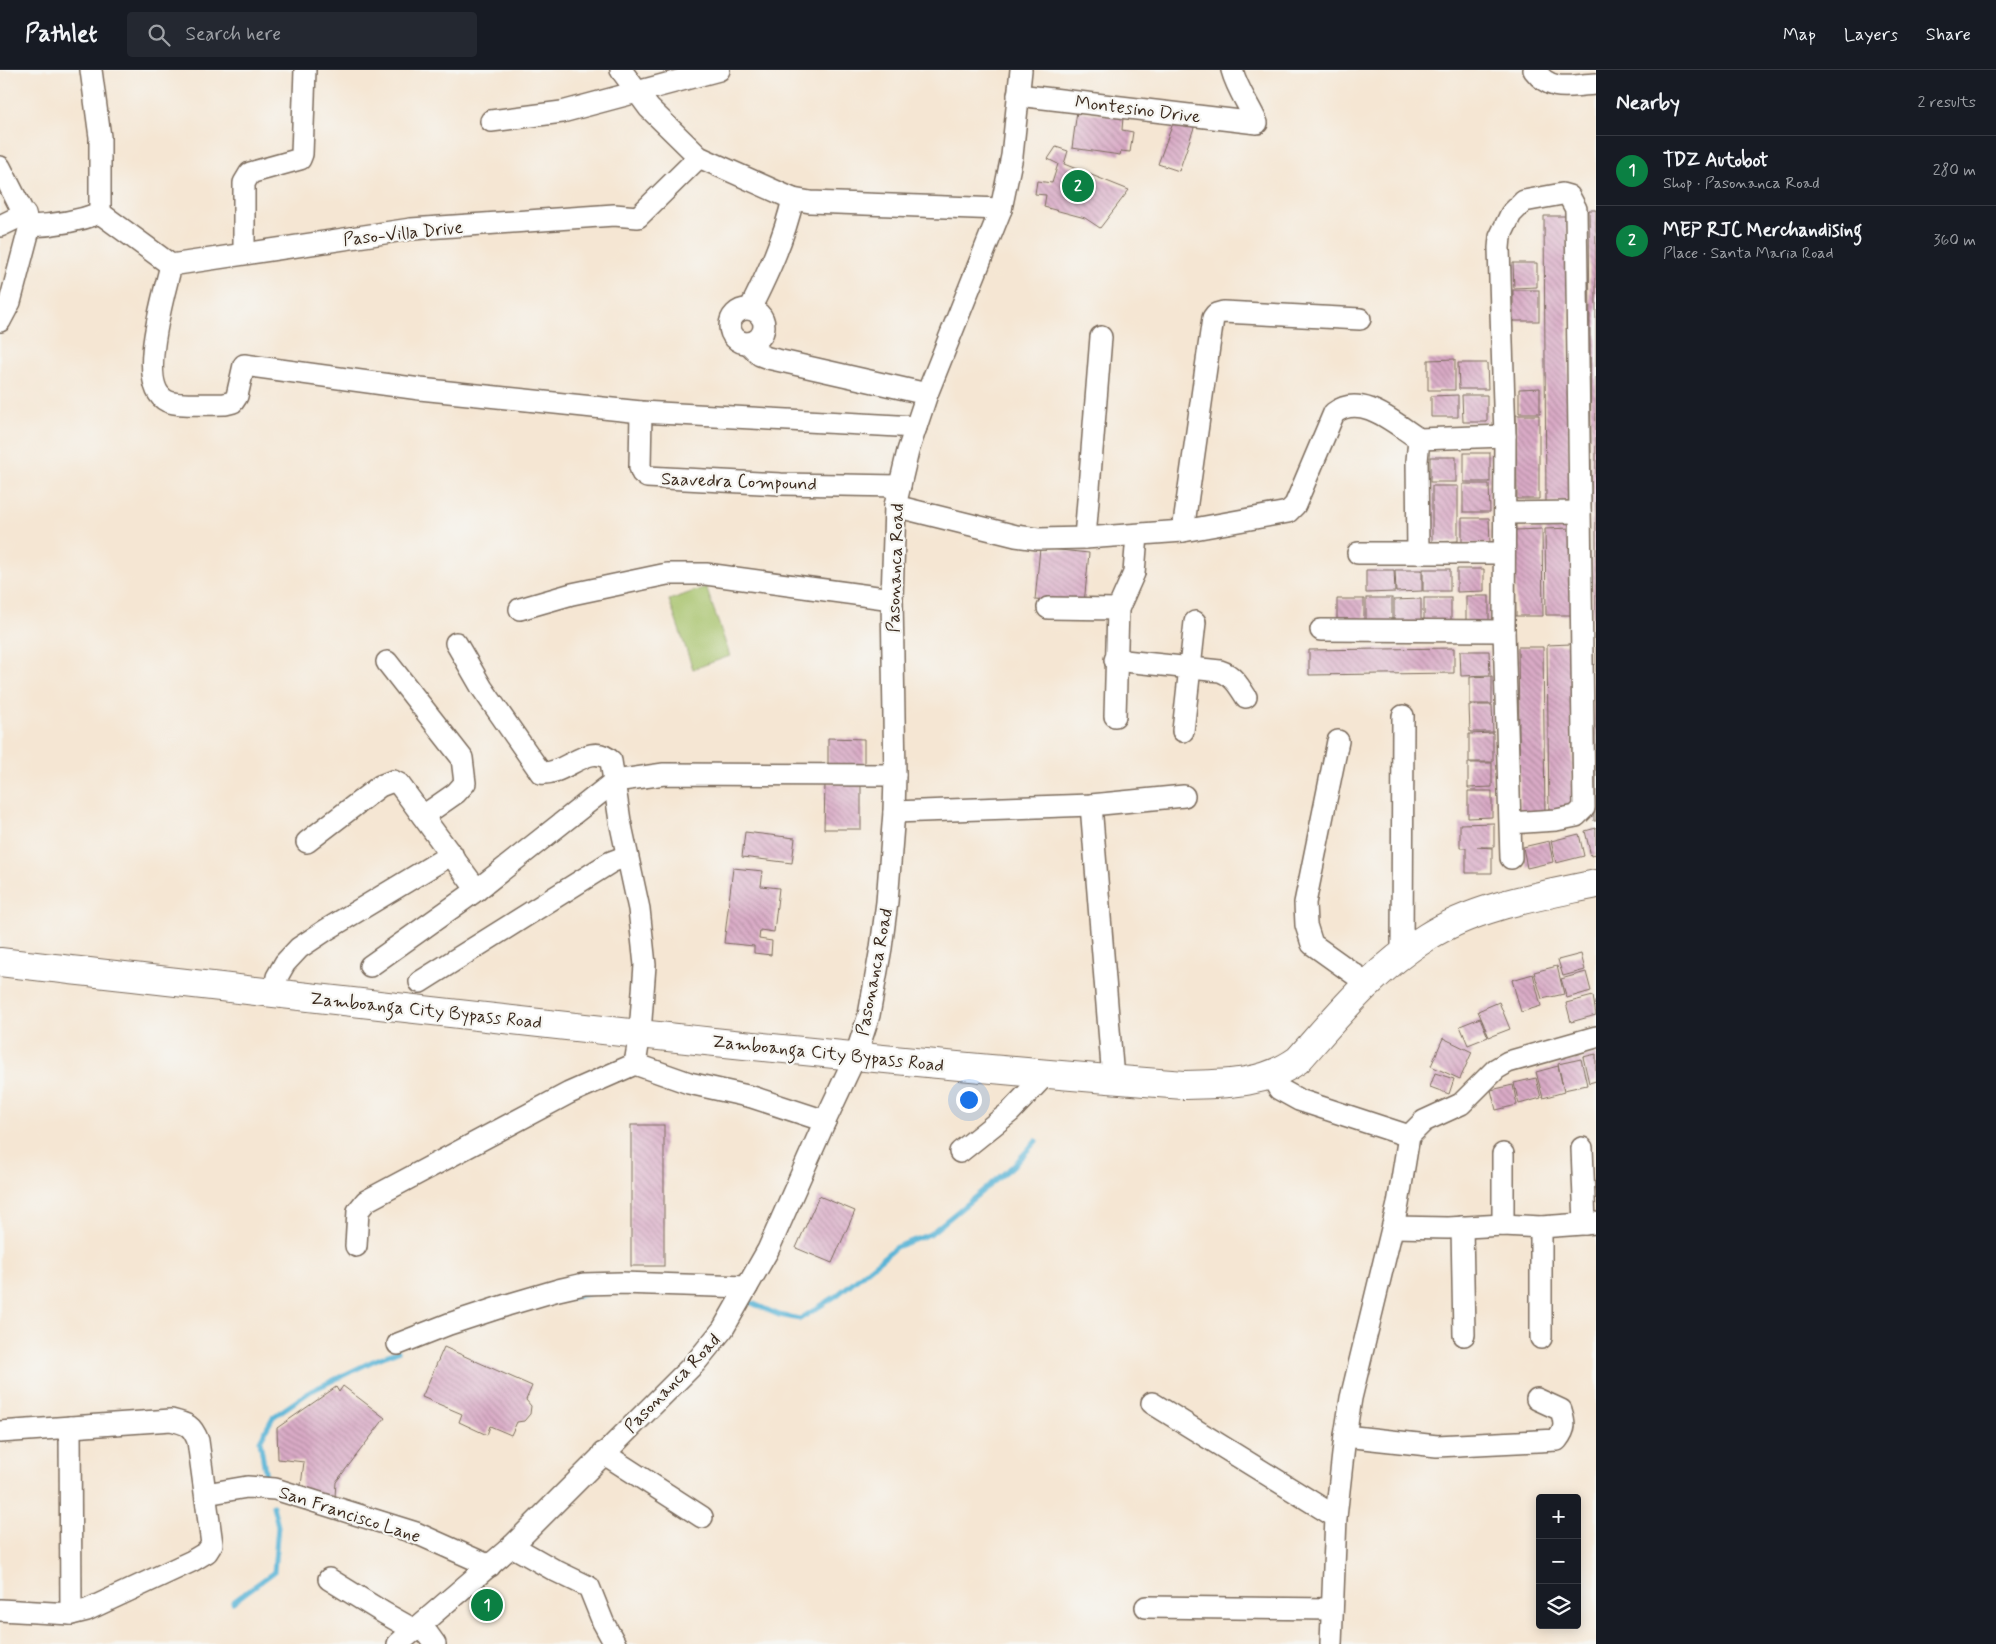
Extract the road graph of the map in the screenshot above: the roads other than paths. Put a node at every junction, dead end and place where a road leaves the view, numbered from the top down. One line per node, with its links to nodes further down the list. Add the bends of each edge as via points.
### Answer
1 (91, 70): 16 (street, via 100,137)
2 (305, 70): 19 (street, via 302,154 294,162 246,176)
3 (622, 70): 9 (street)
4 (719, 70): 9 (street)
5 (1021, 70): 10 (street, Pasonanca Road)
6 (1232, 70): 10 (street, Montesino Drive, via 1238,89 1257,123)
7 (1534, 70): 8 (street, via 1546,83 1555,86)
8 (1596, 84)
9 (636, 91): 11 (street, via 562,112); 12 (street)
10 (1018, 95): 15 (street, Pasonanca Road, via 1012,156)
11 (491, 121)
12 (699, 157): 14 (street); 19 (street, Paso-Villa Drive, via 638,217 614,215 410,229)
13 (0, 167): 17 (street)
14 (793, 199): 15 (street); 24 (street, via 780,246 750,309 761,317 764,330 755,341 748,343 768,358)
15 (1001, 209): 24 (street, Pasonanca Road)
16 (100, 213): 17 (street, via 58,225); 20 (street)
17 (27, 220): 18 (street); 22 (street, via 10,302)
18 (0, 226)
19 (244, 253): 20 (street, Paso-Villa Drive)
20 (172, 265): 25 (street, via 152,353 155,387 161,398 170,403 233,402 244,365 420,389)
21 (1360, 319): 32 (street, via 1216,314)
22 (0, 321)
23 (1101, 337): 34 (street)
24 (927, 394): 26 (street, Pasonanca Road)
25 (641, 412): 26 (street); 29 (street, Saavedra Compound, via 640,467 647,476 781,484)
26 (916, 427): 29 (street, Pasonanca Road)
27 (1505, 436): 28 (street); 30 (street, via 1500,237 1510,214 1524,201 1562,194 1569,196 1576,209); 31 (street)
28 (1419, 439): 32 (street, Saavedra Compound, via 1368,407 1341,408 1334,413 1295,505 1288,512); 36 (street)
29 (898, 496): 34 (street, Saavedra Compound, via 1016,536); 38 (street, Pasonanca Road)
30 (1580, 512): 31 (street); 60 (street, via 1584,808 1576,816)
31 (1505, 513): 37 (street)
32 (1182, 531): 33 (street, Saavedra Compound)
33 (1137, 535): 34 (street, Saavedra Compound); 41 (street, via 1134,573)
34 (1085, 538)
35 (1358, 553): 36 (street)
36 (1418, 553): 37 (street)
37 (1504, 554): 44 (street)
38 (892, 599): 40 (street, via 706,574 667,574 572,594); 54 (street, Pasonanca Road)
39 (1048, 608): 41 (street)
40 (520, 609)
41 (1118, 609): 46 (street)
42 (1195, 622): 48 (street)
43 (1321, 630): 44 (street)
44 (1504, 631): 60 (street)
45 (456, 643): 55 (street, via 482,688 541,773 547,774 596,754 606,755 612,761)
46 (1115, 660): 48 (street); 50 (street)
47 (387, 662): 59 (street, via 462,758 465,783)
48 (1190, 667): 49 (street, via 1227,673); 52 (street)
49 (1246, 697)
50 (1115, 716)
51 (1403, 716): 67 (street)
52 (1182, 731)
53 (1338, 741): 71 (street, via 1305,903 1306,925 1312,944)
54 (896, 775): 55 (street, via 664,774); 58 (street, Pasonanca Road)
55 (615, 781): 63 (street); 66 (street)
56 (1184, 796): 57 (street)
57 (1091, 805): 58 (street); 79 (street)
58 (894, 812): 75 (street, Pasonanca Road, via 881,948 869,1015)
59 (422, 816): 61 (street, via 399,784 388,782); 62 (street)
60 (1510, 824): 64 (street)
61 (308, 842)
62 (452, 854): 66 (street); 72 (street, via 299,948 277,977)
63 (627, 856): 70 (street, via 611,862); 73 (street, via 639,909 646,965)
64 (1511, 858)
65 (1596, 884): 67 (main road, Zamboanga City Bypass Road, via 1528,899 1455,922)
66 (477, 890): 69 (street)
67 (1402, 955): 71 (main road, Zamboanga City Bypass Road)
68 (0, 962): 72 (main road, Zamboanga City Bypass Road)
69 (370, 966)
70 (420, 982)
71 (1368, 984): 78 (main road, Zamboanga City Bypass Road, via 1298,1060)
72 (274, 992): 73 (main road, Zamboanga City Bypass Road)
73 (640, 1034): 75 (main road, Zamboanga City Bypass Road); 76 (street)
74 (1596, 1037): 81 (street, via 1508,1062 1496,1069 1461,1104 1424,1121)
75 (856, 1056): 77 (main road, Zamboanga City Bypass Road); 80 (street, Pasonanca Road)
76 (635, 1064): 80 (street, via 689,1083 752,1097); 90 (street, via 569,1093 366,1200 358,1211)
77 (1046, 1074): 79 (main road, Zamboanga City Bypass Road); 83 (street, via 1005,1117)
78 (1271, 1076): 79 (main road, Zamboanga City Bypass Road, via 1220,1084 1184,1085); 81 (street, via 1279,1089 1299,1100)
79 (1113, 1080)
80 (825, 1121): 91 (street, Pasonanca Road, via 768,1250)
81 (1409, 1136): 87 (street)
82 (1582, 1148): 85 (street)
83 (960, 1152)
84 (1503, 1154): 86 (street)
85 (1590, 1223): 89 (street)
86 (1503, 1225): 88 (street); 89 (street)
87 (1393, 1227): 88 (street); 99 (street, via 1351,1398)
88 (1462, 1227): 92 (street)
89 (1541, 1227): 93 (street)
90 (356, 1246)
91 (747, 1287): 94 (street, via 584,1284 449,1324); 100 (street, Pasonanca Road, via 723,1329 696,1362)
92 (1464, 1336)
93 (1541, 1338)
94 (398, 1344)
95 (1537, 1399): 99 (street, via 1561,1410 1565,1423 1557,1440 1437,1446)
96 (1152, 1403): 103 (street)
97 (70, 1427): 98 (street); 101 (street, via 171,1420 186,1424 194,1431 198,1442); 110 (street)
98 (0, 1432)
99 (1345, 1436): 103 (street)
100 (603, 1454): 102 (street); 104 (street, Pasonanca Road)
101 (206, 1494): 105 (street, San Francisco Lane, via 247,1488 275,1489 416,1533); 110 (street, via 212,1544 207,1552 87,1610)
102 (702, 1517)
103 (1336, 1517): 108 (street)
104 (512, 1546): 105 (street, Pasonanca Road); 114 (street, via 590,1586)
105 (490, 1566): 111 (street, Pasonanca Road)
106 (329, 1579): 111 (street, via 384,1613)
107 (1146, 1607): 108 (street)
108 (1332, 1609): 115 (street)
109 (0, 1610): 110 (street)
110 (71, 1614)
111 (419, 1628): 112 (street, Pasonanca Road); 113 (street)
112 (398, 1644)
113 (435, 1644)
114 (615, 1644)
115 (1331, 1644)

